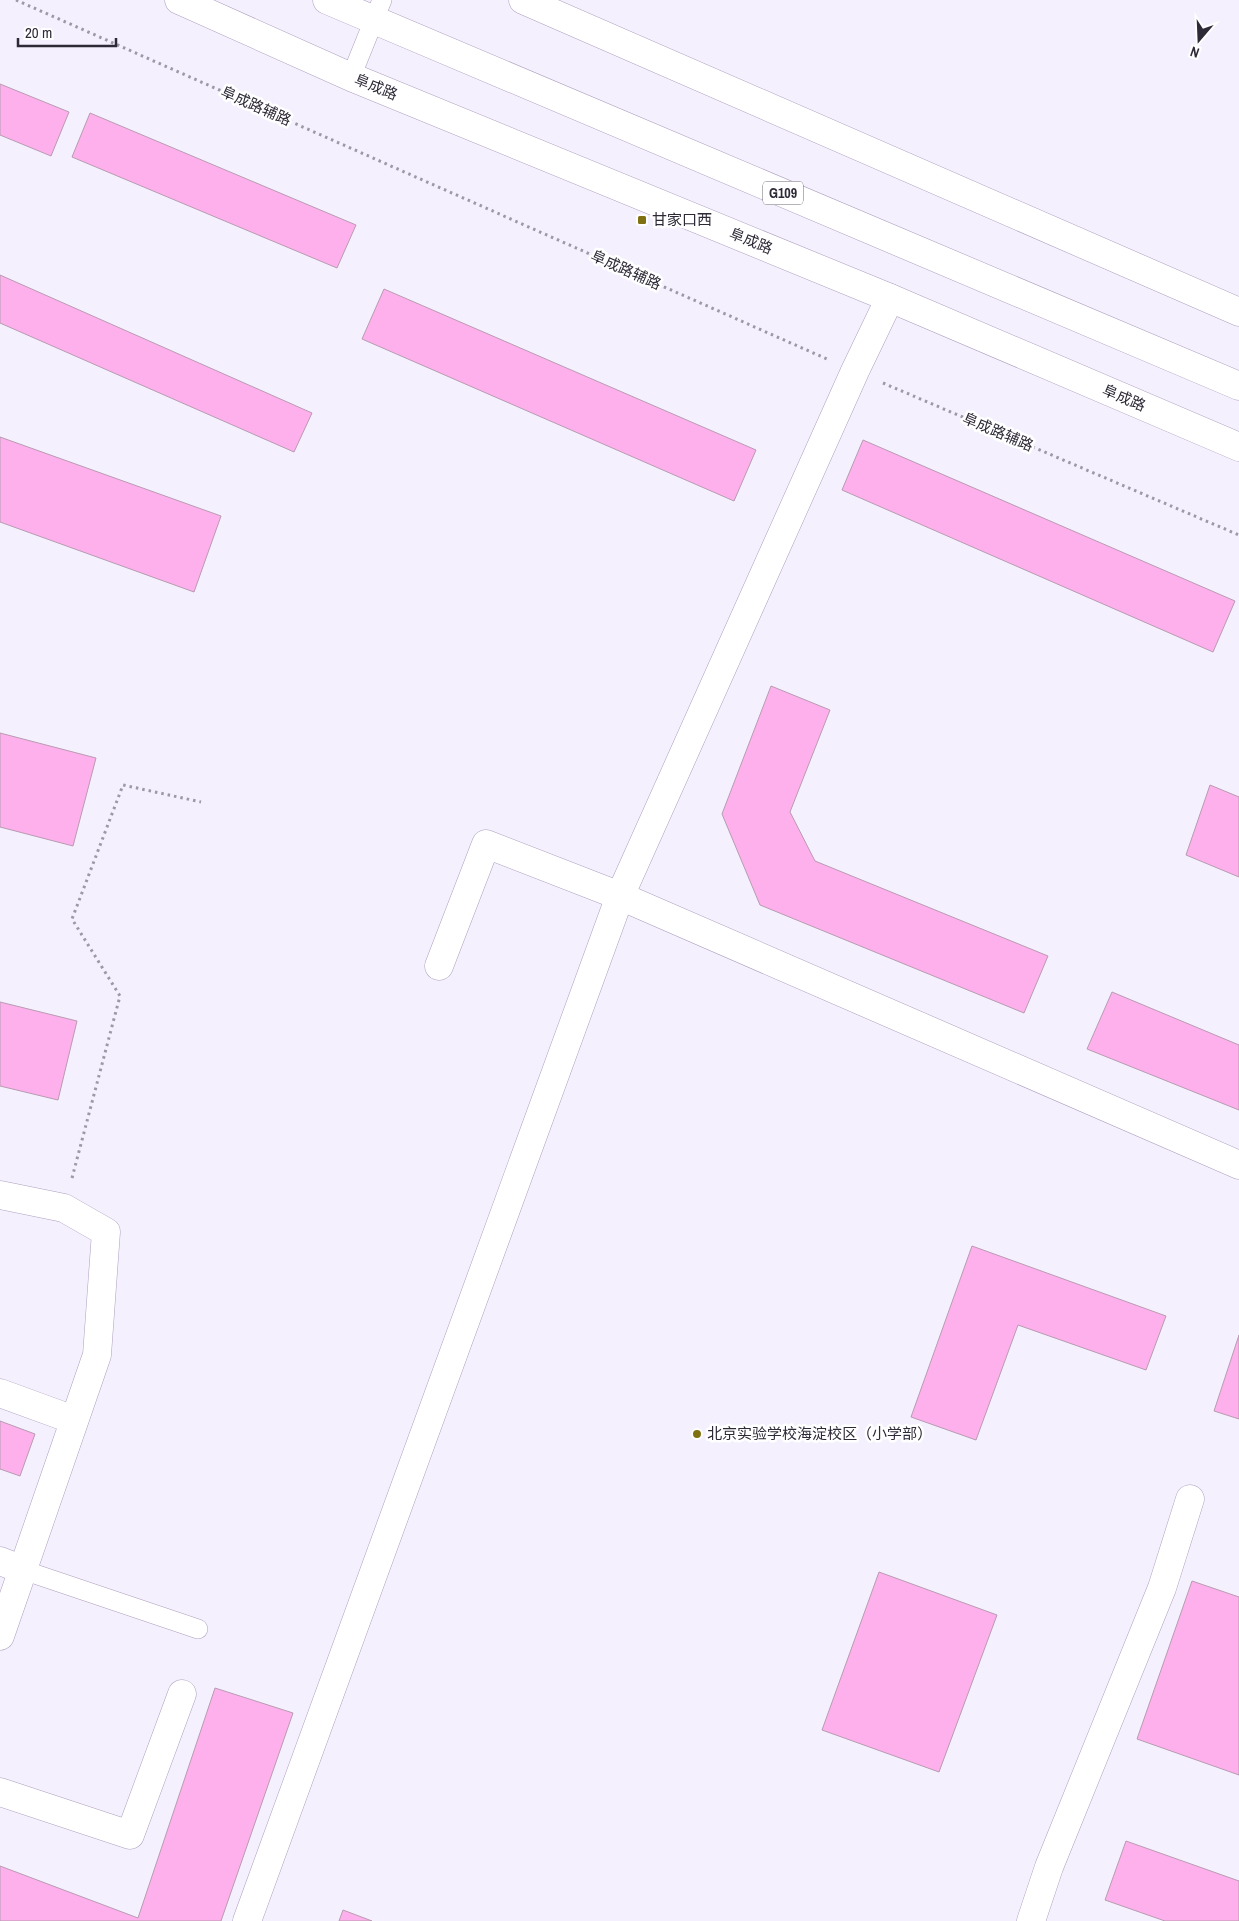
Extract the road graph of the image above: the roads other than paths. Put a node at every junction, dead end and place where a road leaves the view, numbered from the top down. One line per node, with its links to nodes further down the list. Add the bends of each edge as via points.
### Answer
1 (179, 0): 5 (main road, 阜成路)
2 (327, 0): 4 (main road, G109)
3 (523, 0): 7 (main road)
4 (378, 10): 5 (lane); 8 (main road, G109)
5 (351, 77): 6 (main road, 阜成路)
6 (890, 298): 9 (main road, 阜成路); 10 (main road, via 854,371)
7 (1239, 312)
8 (1239, 386)
9 (1239, 448)
10 (620, 896): 11 (main road, via 486,844); 12 (main road); 22 (main road)
11 (439, 966)
12 (1239, 1165)
13 (0, 1195): 15 (main road, via 64,1208 106,1232 97,1355)
14 (0, 1393): 15 (main road)
15 (74, 1420): 17 (main road)
16 (1190, 1499): 23 (main road, via 1162,1588 1049,1867)
17 (11, 1565): 18 (lane); 19 (main road)
18 (198, 1629)
19 (0, 1636)
20 (182, 1694): 21 (main road, via 130,1835)
21 (0, 1792)
22 (246, 1921)
23 (1031, 1921)

